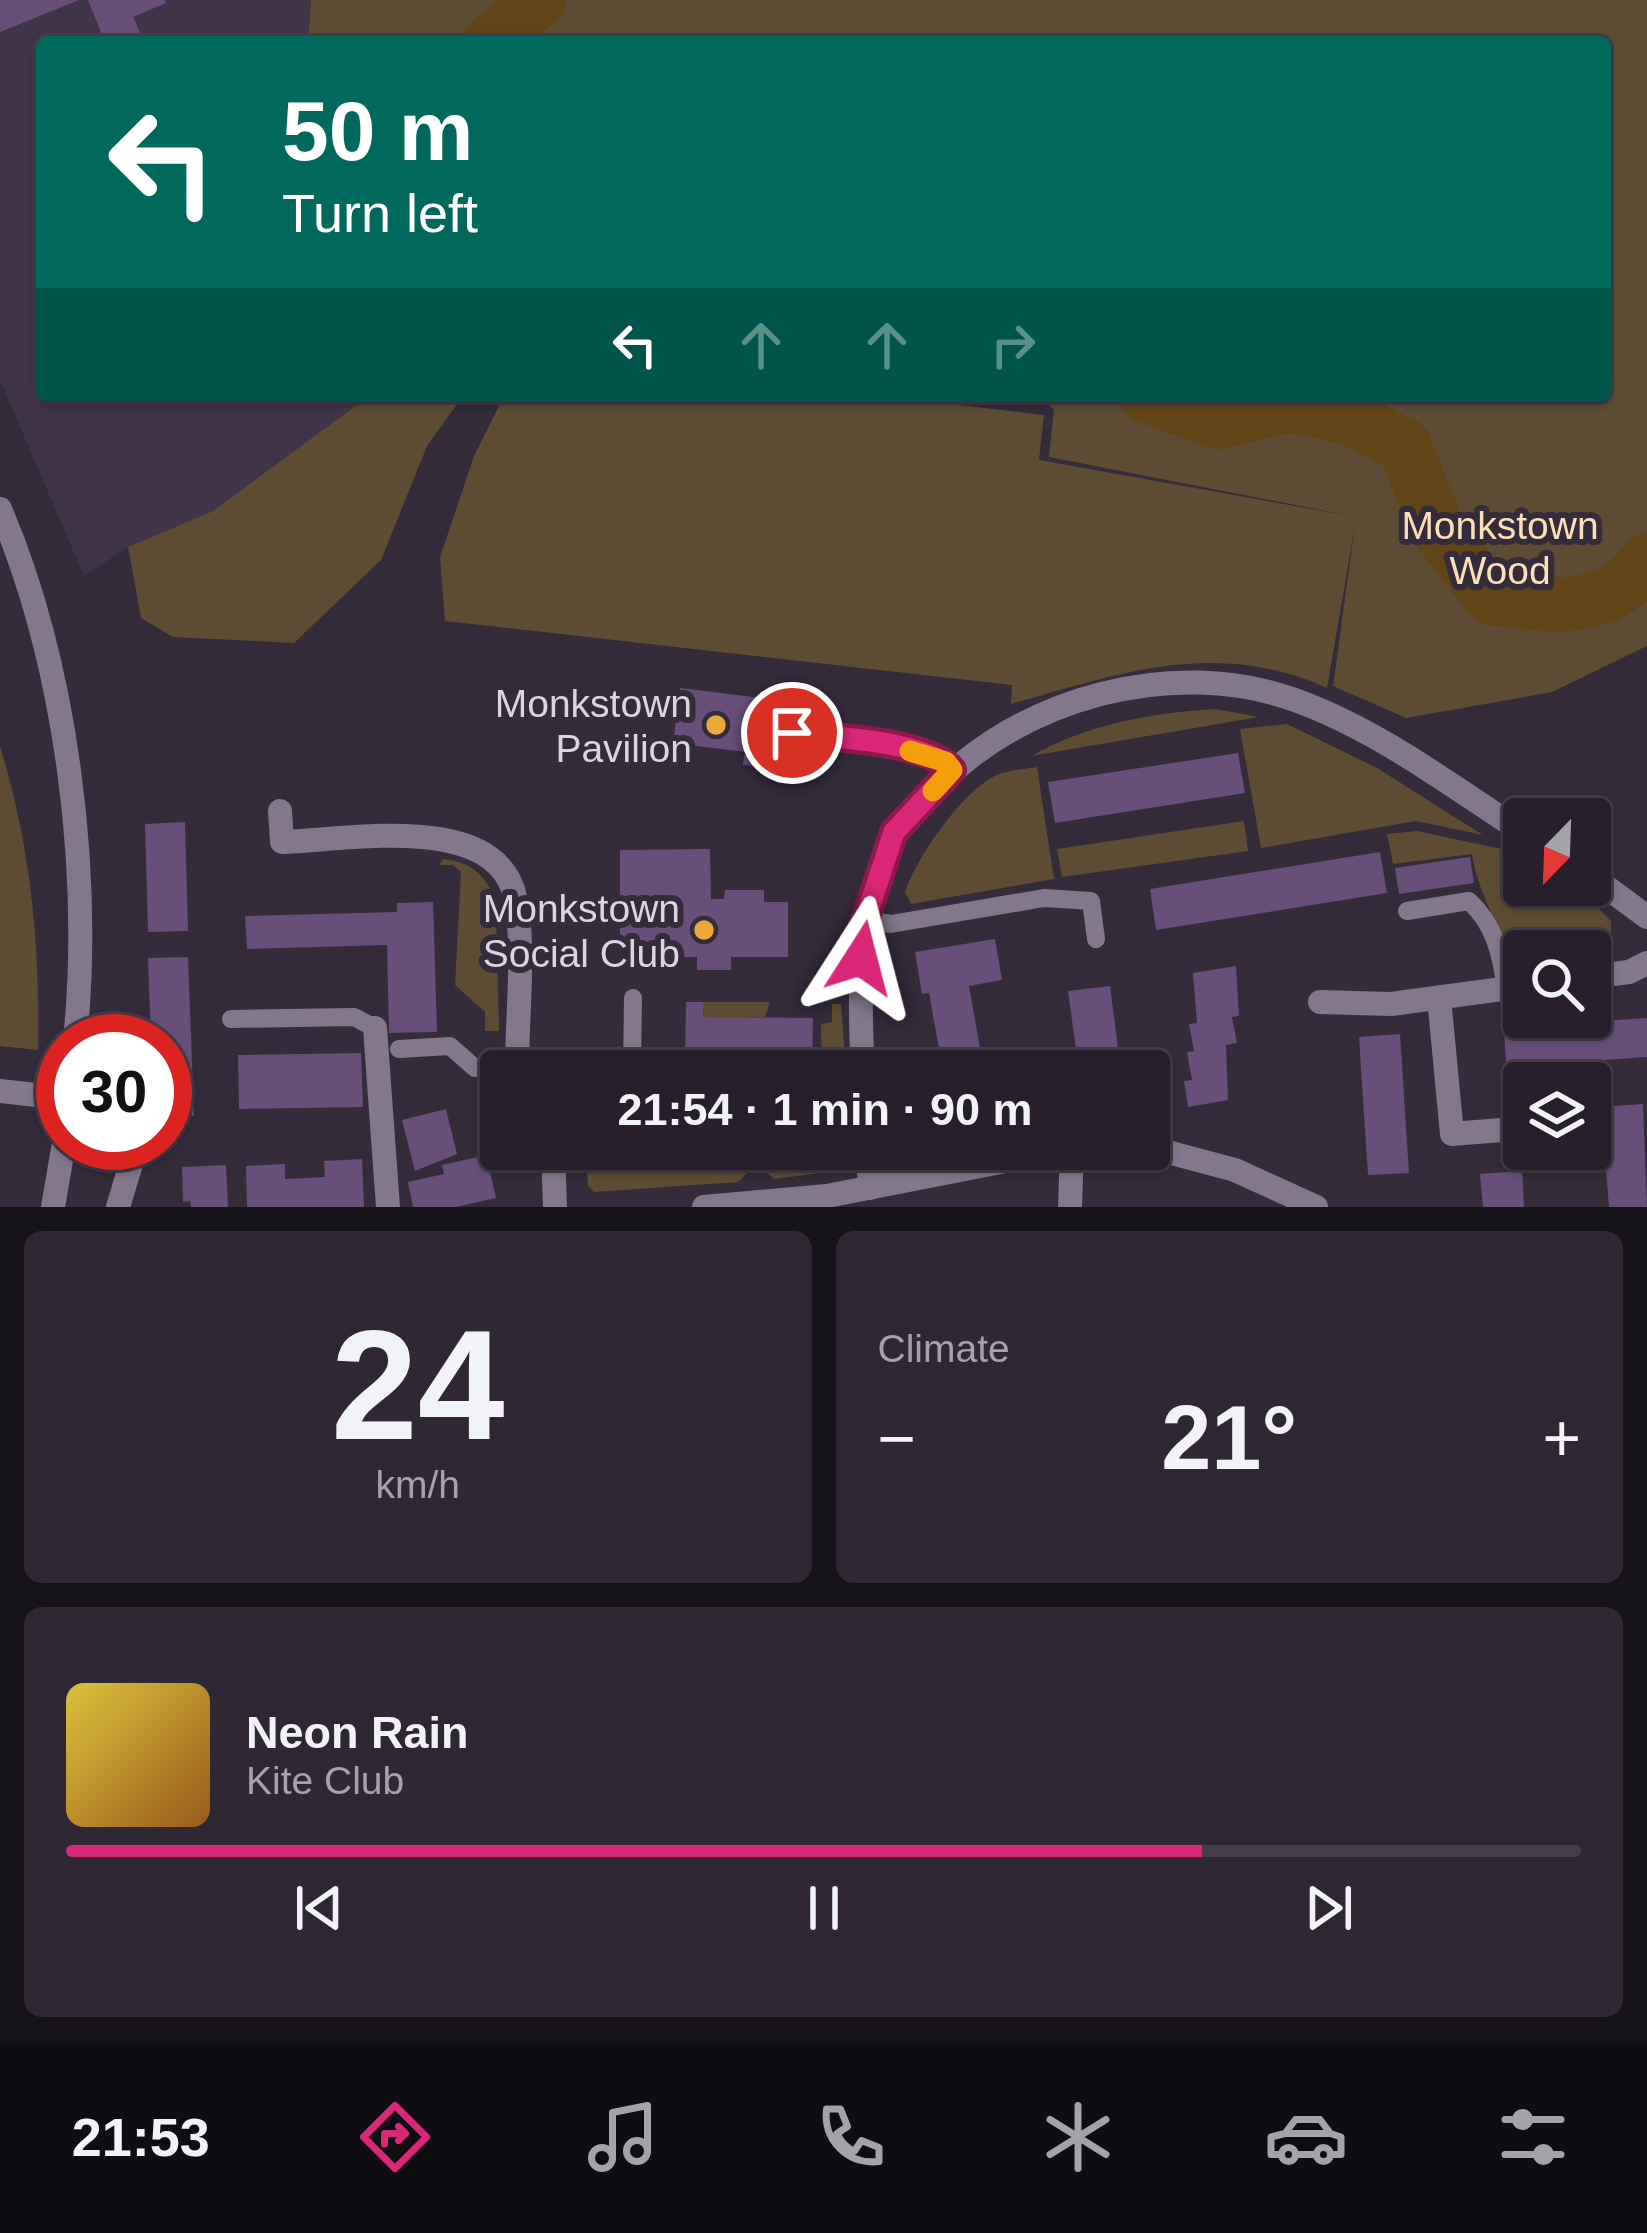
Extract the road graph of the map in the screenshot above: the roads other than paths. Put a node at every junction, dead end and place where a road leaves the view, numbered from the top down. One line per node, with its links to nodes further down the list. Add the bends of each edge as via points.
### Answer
1 (0, 509): 18 (street, via 26,568 64,747 80,956)
2 (792, 733): 3 (lane, via 891,745)
3 (952, 770): 5 (street, via 1040,712 1130,687 1232,684 1293,699 1372,734); 9 (street, via 894,832)
4 (280, 811): 22 (street, via 282,842 436,838 477,845 495,859 517,899)
5 (1503, 818)
6 (1611, 890): 8 (street)
7 (1407, 911): 11 (lane, via 1469,902 1485,916)
8 (1647, 917)
9 (865, 920): 10 (lane, via 891,924 1060,897 1091,901); 24 (street)
10 (1096, 939)
11 (1503, 957)
12 (1647, 963): 13 (street)
13 (1611, 974)
14 (1503, 989): 16 (street)
15 (633, 998): 23 (lane)
16 (1439, 998): 17 (street); 28 (street, via 1452,1134)
17 (1320, 1002)
18 (77, 1014)
19 (231, 1019): 20 (lane, via 354,1017)
20 (375, 1028): 39 (street)
21 (399, 1049): 25 (lane, via 450,1046)
22 (521, 1050)
23 (632, 1050)
24 (862, 1050)
25 (480, 1068)
26 (0, 1090): 27 (street)
27 (36, 1094)
28 (1501, 1130)
29 (1170, 1153): 43 (street, via 1235,1170)
30 (59, 1170): 37 (street)
31 (129, 1170): 38 (street)
32 (554, 1170): 40 (street)
33 (869, 1170): 36 (street)
34 (962, 1170): 36 (street)
35 (1069, 1170): 42 (street)
36 (870, 1188): 41 (street)
37 (53, 1207)
38 (118, 1207)
39 (388, 1207)
40 (555, 1207)
41 (704, 1207)
42 (1070, 1207)
43 (1316, 1207)

